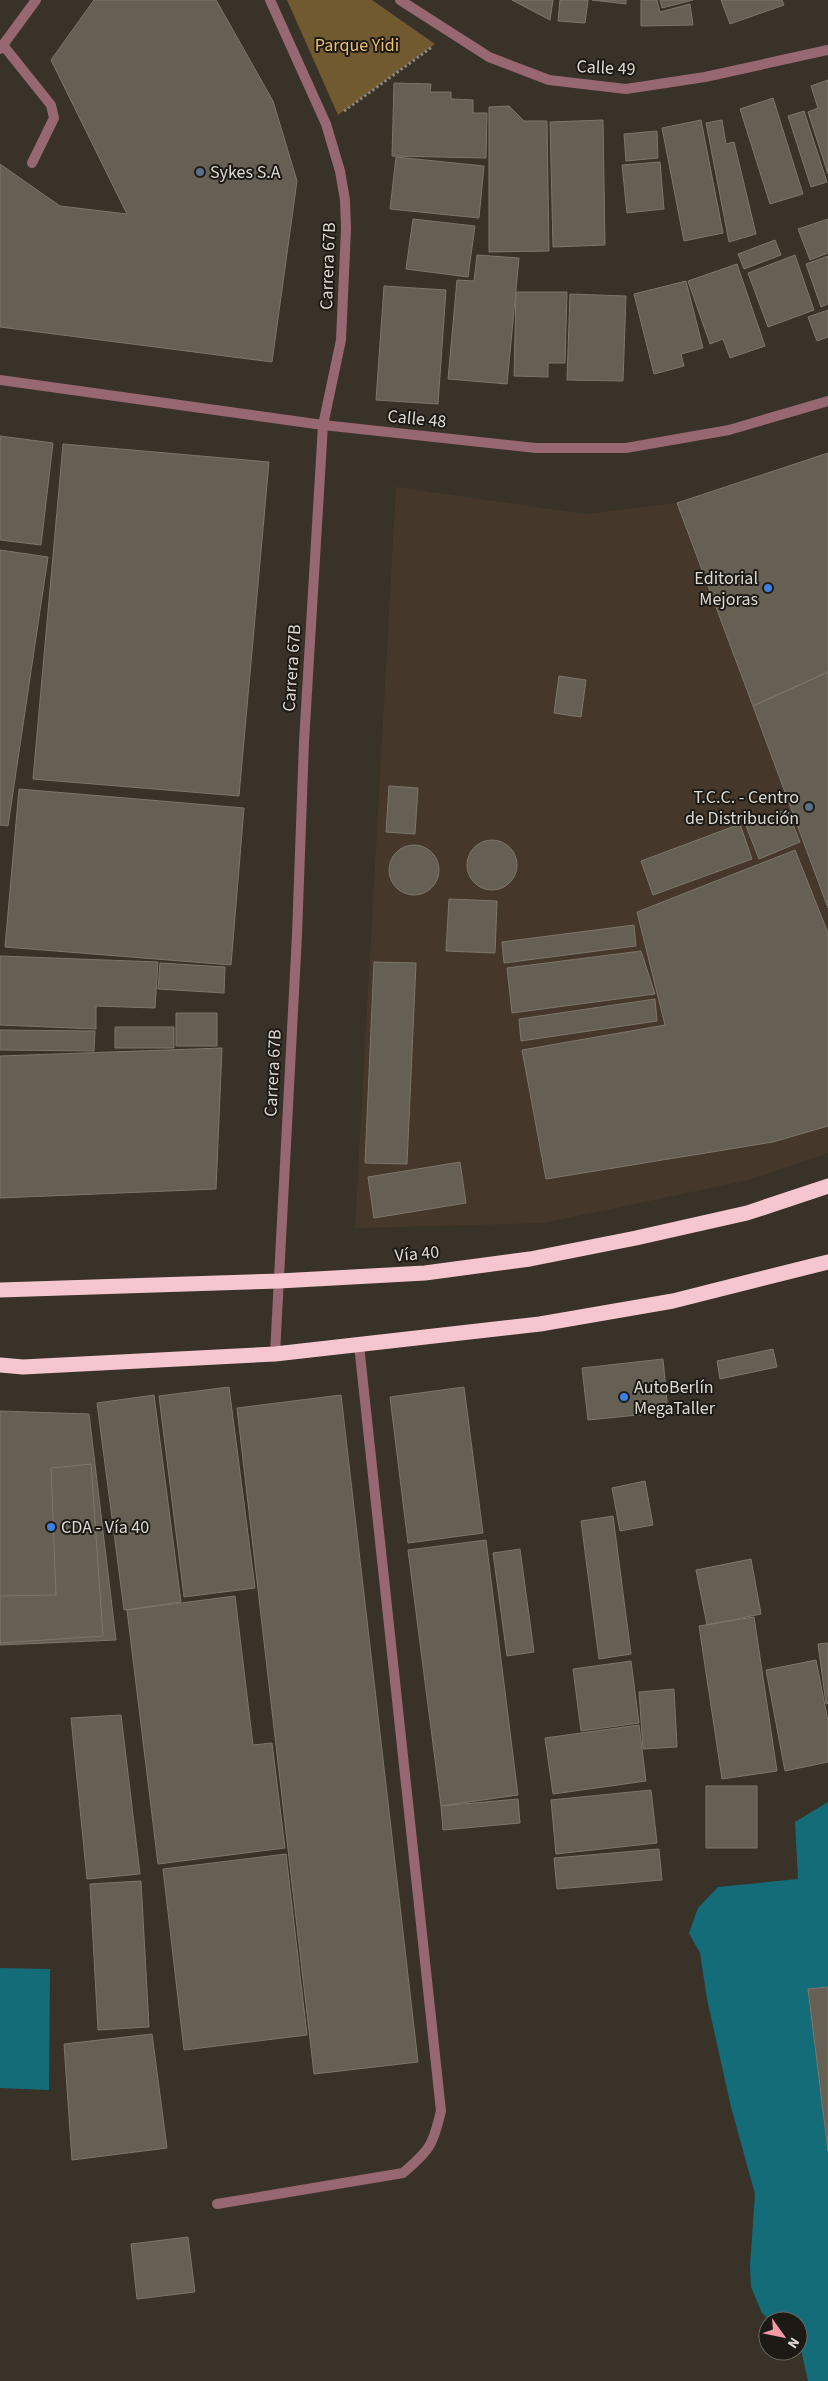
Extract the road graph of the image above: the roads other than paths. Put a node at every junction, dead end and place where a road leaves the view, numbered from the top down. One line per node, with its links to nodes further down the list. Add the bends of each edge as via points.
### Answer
1 (36, 0): 4 (street)
2 (270, 0): 9 (street, Carrera 67B, via 326,124 346,200 341,340)
3 (400, 0): 5 (street, Calle 49, via 489,57 549,80 626,89 705,77)
4 (2, 47): 6 (street, via 51,105 54,118)
5 (828, 50)
6 (32, 164)
7 (0, 380): 9 (street, Calle 48)
8 (828, 401): 9 (street, Calle 48, via 729,430 626,448 536,448)
9 (323, 425): 12 (street, Carrera 67B)
10 (828, 1186): 12 (highway, Vía 40, via 747,1213 530,1259 425,1273)
11 (828, 1262): 14 (highway, via 654,1304 540,1324)
12 (278, 1282): 13 (highway, Vía 40); 15 (street, Carrera 67B)
13 (0, 1290)
14 (359, 1345): 15 (highway); 17 (street, via 441,2110 436,2133 426,2153 403,2173)
15 (275, 1354): 16 (highway)
16 (0, 1365)
17 (217, 2204)

